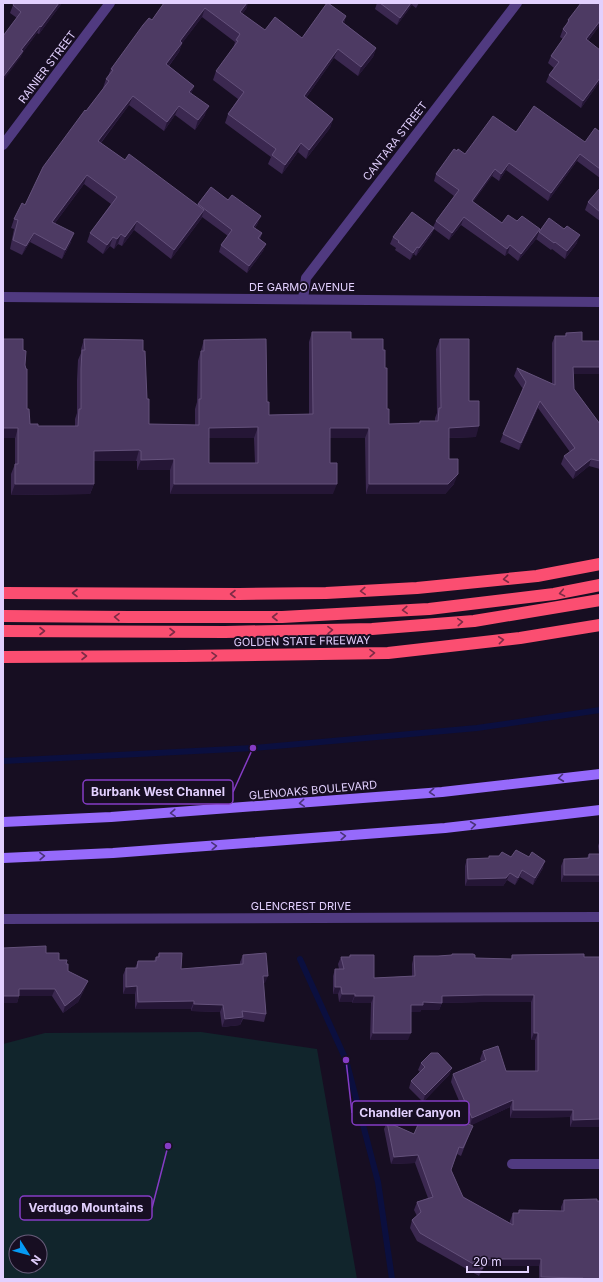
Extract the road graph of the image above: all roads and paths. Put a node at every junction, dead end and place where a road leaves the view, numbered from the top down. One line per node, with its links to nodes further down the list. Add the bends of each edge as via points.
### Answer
1 (110, 3): 3 (street, RAINIER STREET)
2 (517, 3): 5 (street, CANTARA STREET, via 306,278)
3 (3, 145)
4 (3, 297): 5 (street, DE GARMO AVENUE)
5 (302, 299): 6 (street, DE GARMO AVENUE)
6 (600, 302)
7 (600, 564): 9 (highway, one-way to 9, via 522,578 326,593)
8 (600, 585): 11 (highway, one-way to 11, via 554,594 429,609 282,617)
9 (3, 593)
10 (600, 600): 13 (highway, one-way to 10, via 225,632 372,629 474,621)
11 (3, 616)
12 (600, 625): 14 (highway, GOLDEN STATE FREEWAY, one-way to 12, via 388,653 520,638)
13 (3, 631)
14 (3, 657)
15 (600, 774): 17 (main road, GLENOAKS BOULEVARD, one-way to 17, via 418,794 111,817)
16 (600, 810): 18 (main road, one-way to 16, via 113,853 430,829)
17 (3, 822)
18 (3, 858)
19 (600, 917): 20 (street, GLENCREST DRIVE)
20 (3, 919)
21 (512, 1164): 22 (street)
22 (600, 1164)

